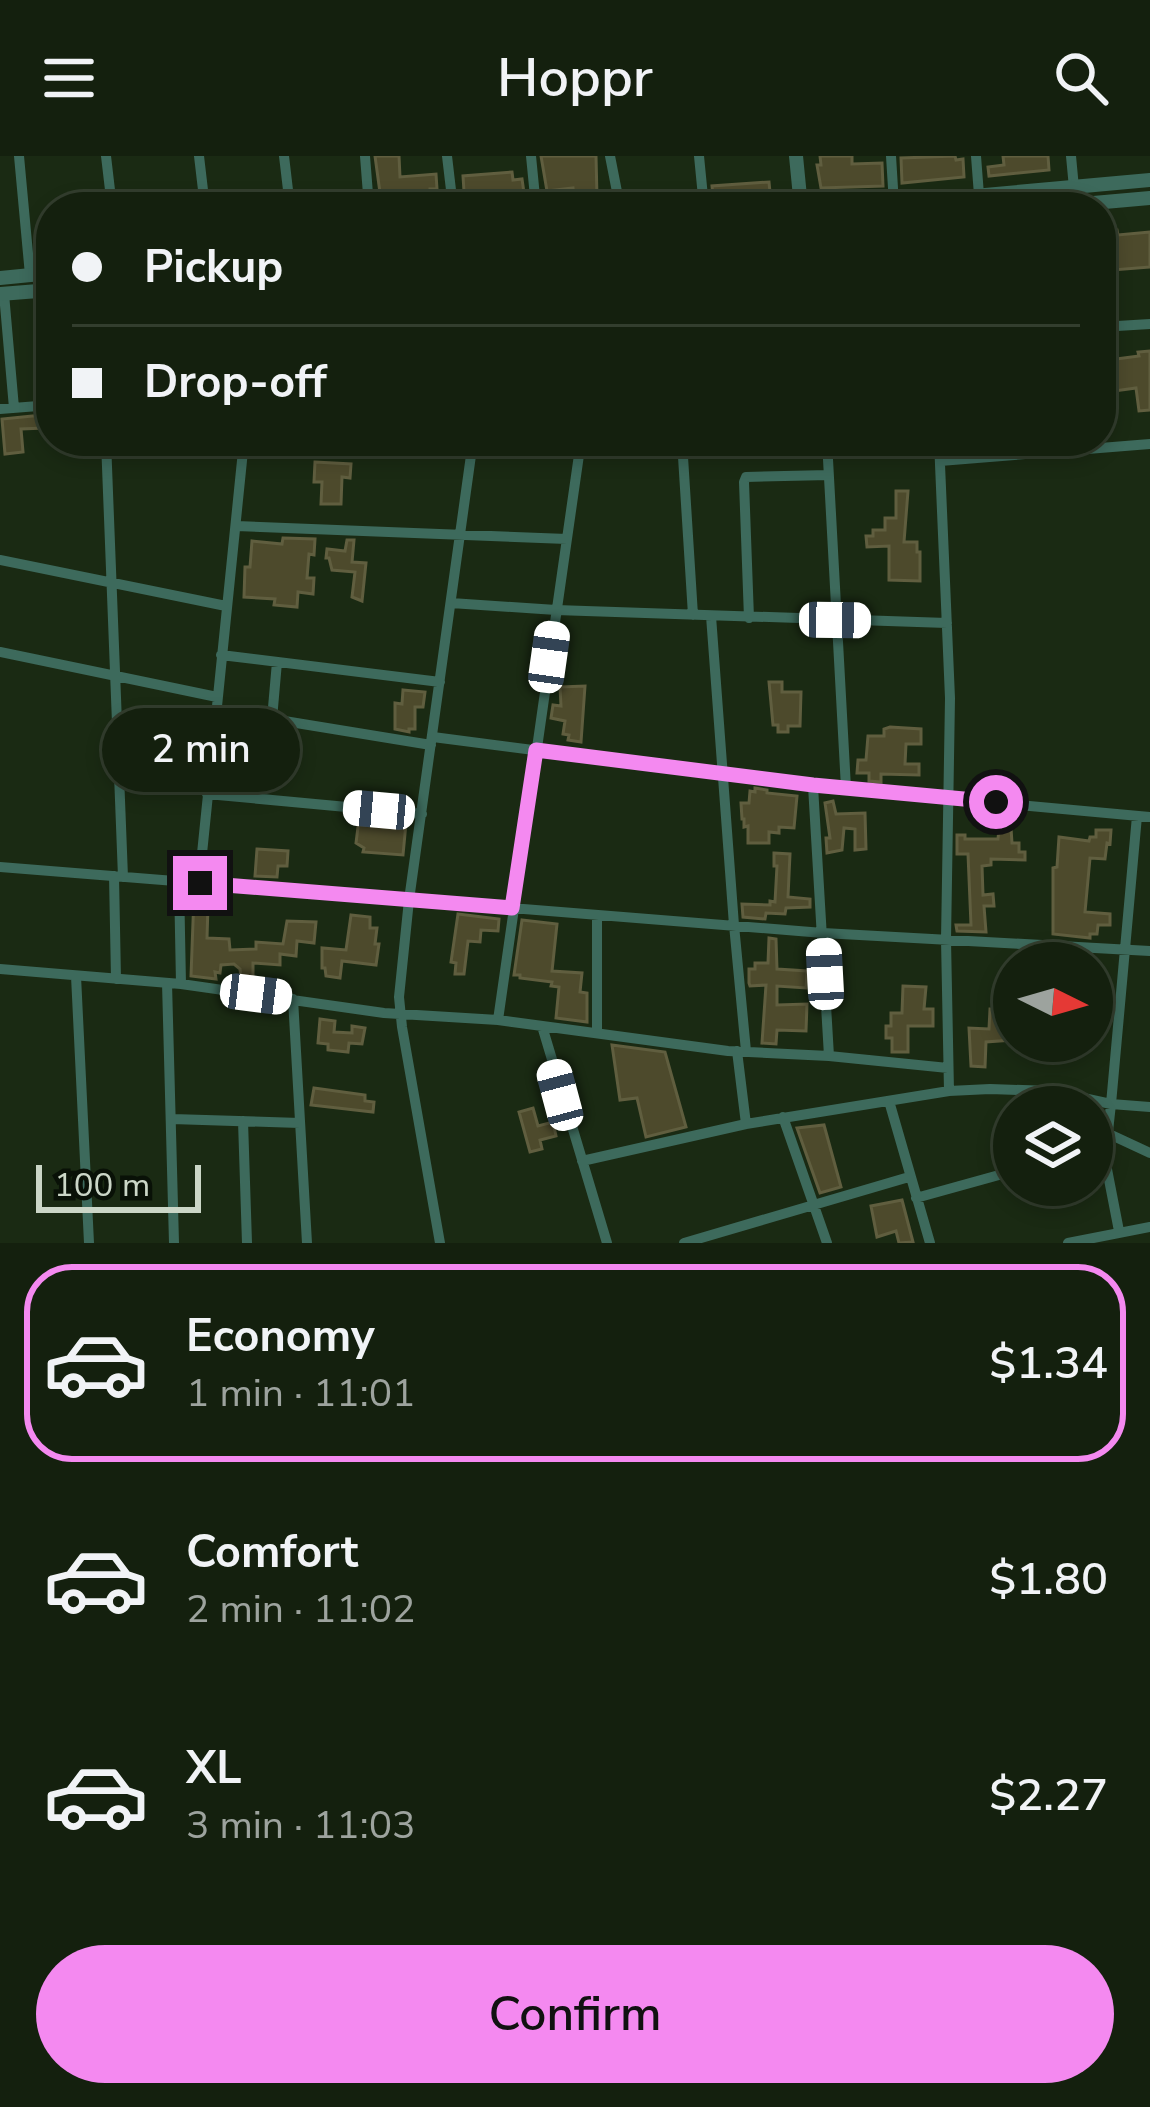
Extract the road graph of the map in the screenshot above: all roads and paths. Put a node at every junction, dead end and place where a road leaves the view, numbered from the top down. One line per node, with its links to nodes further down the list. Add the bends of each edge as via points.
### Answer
1 (19, 156): 30 (street)
2 (106, 156): 16 (street)
3 (199, 156): 17 (street)
4 (284, 156): 18 (street)
5 (365, 156): 19 (street)
6 (448, 156): 20 (street)
7 (531, 156): 21 (street)
8 (610, 156): 22 (street)
9 (699, 156): 23 (street)
10 (796, 156): 24 (street)
11 (891, 156): 25 (street)
12 (976, 156): 26 (street)
13 (1071, 156): 15 (street)
14 (1150, 180): 15 (street)
15 (1074, 188): 27 (street)
16 (110, 192)
17 (203, 192)
18 (288, 192)
19 (368, 192)
20 (452, 192)
21 (535, 192)
22 (617, 192)
23 (703, 192)
24 (800, 192)
25 (893, 192)
26 (980, 192)
27 (1020, 192)
28 (1150, 198): 29 (street)
29 (1116, 201)
30 (30, 274): 31 (street); 32 (street)
31 (36, 274)
32 (0, 278)
33 (36, 291): 34 (street)
34 (2, 294): 38 (street)
35 (1150, 324): 36 (street)
36 (1116, 326)
37 (36, 406): 38 (street)
38 (14, 408): 39 (street)
39 (0, 409)
40 (1116, 442): 41 (street)
41 (1150, 443)
42 (107, 456): 56 (street)
43 (243, 456): 52 (street)
44 (471, 456): 53 (street)
45 (579, 456): 54 (street)
46 (683, 456): 60 (street)
47 (828, 456): 51 (street)
48 (940, 456): 50 (street)
49 (980, 456): 50 (street)
50 (940, 461): 64 (street)
51 (829, 475): 62 (street, via 746,476); 63 (street)
52 (236, 526): 53 (street); 58 (street)
53 (460, 536): 54 (street); 57 (street)
54 (567, 539): 59 (street)
55 (0, 560): 56 (street)
56 (111, 584): 58 (street); 68 (street)
57 (451, 603): 59 (street); 69 (street)
58 (226, 606): 66 (street)
59 (556, 610): 60 (street); 72 (street)
60 (693, 615): 61 (street)
61 (711, 616): 62 (street); 73 (street)
62 (749, 618): 63 (street)
63 (835, 620): 64 (street); 75 (street)
64 (947, 623): 77 (street)
65 (0, 652): 68 (street)
66 (221, 655): 67 (street); 70 (street)
67 (277, 662): 69 (street); 71 (street, via 272,719)
68 (115, 676): 70 (street); 81 (street)
69 (440, 682): 71 (street)
70 (217, 697): 76 (street)
71 (432, 741): 72 (street); 78 (street)
72 (536, 750): 73 (street); 85 (street)
73 (724, 774): 74 (street); 87 (street)
74 (813, 785): 75 (street); 88 (street)
75 (846, 788): 77 (street)
76 (207, 794): 78 (street); 83 (street)
77 (949, 798): 79 (street); 89 (street)
78 (422, 814): 84 (street)
79 (1143, 817): 90 (street)
80 (0, 867): 81 (street)
81 (118, 876): 82 (street); 94 (street)
82 (179, 881): 83 (street); 96 (street)
83 (200, 883): 84 (street)
84 (410, 900): 85 (street); 98 (street)
85 (512, 908): 86 (street); 99 (street)
86 (597, 916): 87 (street); 101 (street)
87 (734, 925): 88 (street); 102 (street)
88 (823, 933): 89 (street); 103 (street)
89 (946, 940): 90 (street); 104 (street)
90 (1125, 950): 91 (street); 105 (street)
91 (1150, 951)
92 (0, 969): 93 (street)
93 (76, 976): 94 (street); 127 (street)
94 (116, 979): 95 (street)
95 (166, 983): 96 (street); 112 (street)
96 (182, 984): 97 (street)
97 (292, 999): 98 (street); 114 (street)
98 (400, 1014): 99 (street); 131 (street)
99 (498, 1020): 100 (street)
100 (542, 1026): 101 (street); 118 (street)
101 (598, 1031): 102 (street)
102 (742, 1051): 103 (street); 115 (street)
103 (829, 1056): 104 (street)
104 (948, 1068): 107 (street)
105 (1113, 1086)
106 (993, 1088): 107 (street)
107 (949, 1091): 108 (street)
108 (889, 1101): 111 (street); 120 (street)
109 (1113, 1105): 110 (street)
110 (1150, 1107)
111 (783, 1117): 115 (street); 122 (street)
112 (172, 1119): 113 (street); 128 (street)
113 (243, 1121): 114 (street); 129 (street)
114 (300, 1123): 130 (street)
115 (746, 1124): 118 (street)
116 (1113, 1136): 117 (street)
117 (1150, 1153)
118 (582, 1161): 132 (street)
119 (993, 1176): 121 (street)
120 (909, 1178): 121 (street); 122 (street)
121 (916, 1198): 134 (street)
122 (813, 1204): 126 (street); 133 (street)
123 (1109, 1206): 125 (street)
124 (1150, 1227): 125 (street)
125 (1112, 1236): 135 (street)
126 (688, 1242)
127 (89, 1243)
128 (174, 1243)
129 (247, 1243)
130 (307, 1243)
131 (440, 1243)
132 (607, 1243)
133 (827, 1243)
134 (930, 1243)
135 (1068, 1243)

